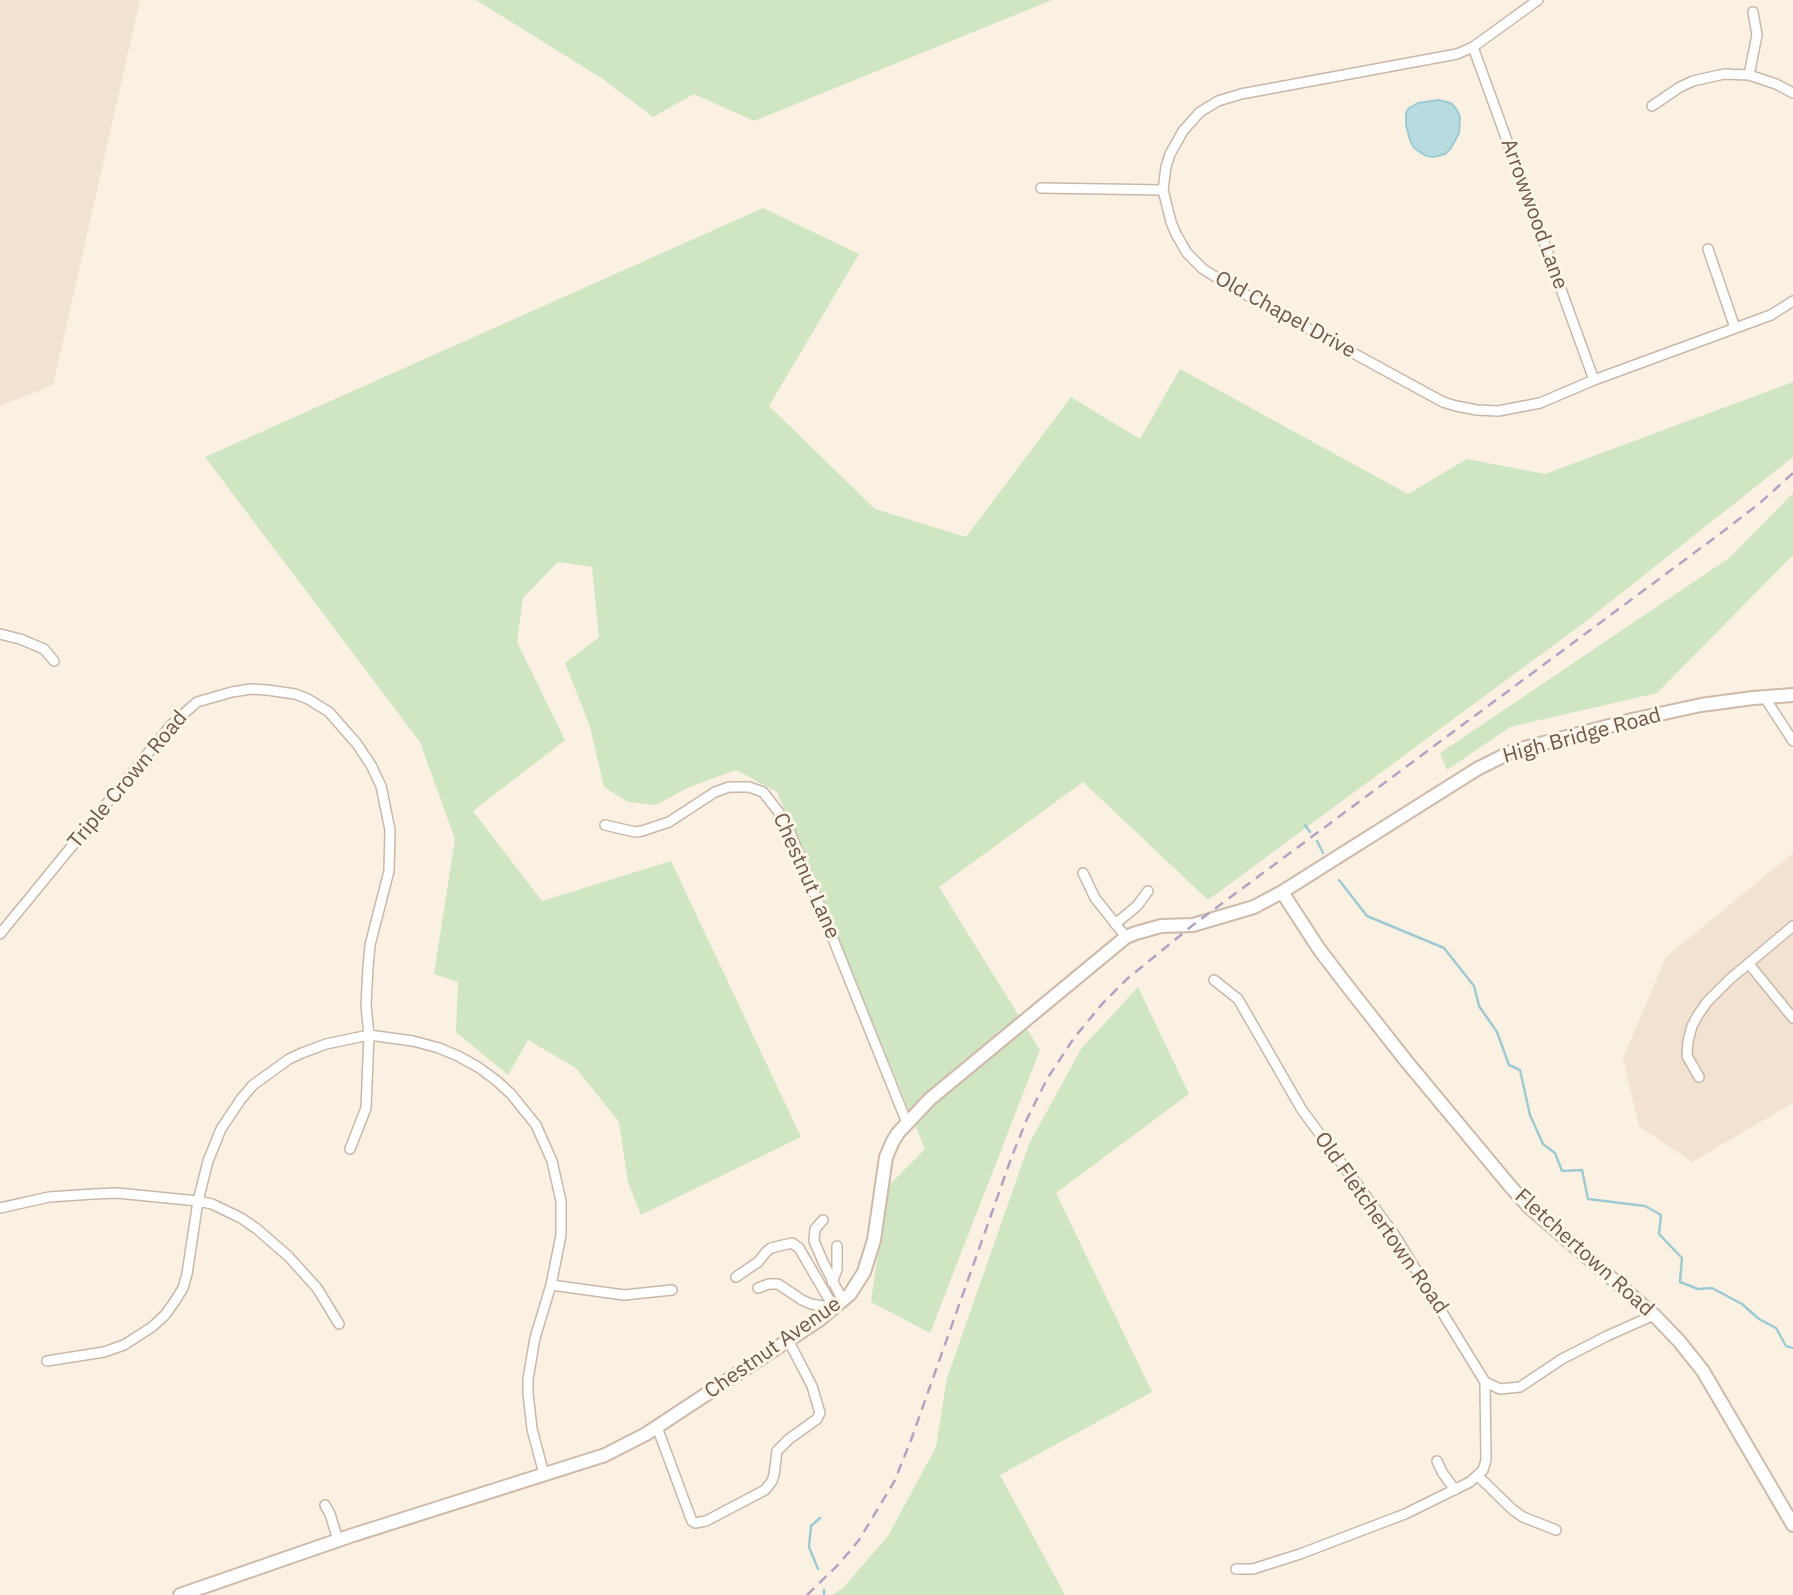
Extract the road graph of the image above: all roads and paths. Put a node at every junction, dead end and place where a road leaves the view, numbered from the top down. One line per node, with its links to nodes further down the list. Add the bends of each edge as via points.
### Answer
1 (1538, 0): 3 (street, Old Chapel Drive)
2 (1753, 12): 4 (street, via 1757,35)
3 (1473, 47): 8 (street, Old Chapel Drive, via 1449,57 1218,101 1191,121 1176,142); 12 (street, Arrowwood Lane)
4 (1749, 75): 5 (street); 6 (street, via 1693,81)
5 (1793, 93)
6 (1652, 106)
7 (1041, 188): 8 (street)
8 (1163, 190): 12 (street, Old Chapel Drive, via 1176,234 1203,269 1443,402 1498,411 1540,402)
9 (1707, 249): 11 (street)
10 (1793, 302): 11 (street, Old Chapel Drive)
11 (1735, 328): 12 (street, Old Chapel Drive)
12 (1594, 380)
13 (0, 634): 14 (street, via 44,649)
14 (54, 661)
15 (1793, 695): 16 (street, High Bridge Road)
16 (1765, 698): 17 (street); 21 (street, High Bridge Road, via 1701,705 1513,751)
17 (1793, 741)
18 (605, 825): 31 (street, Chestnut Lane, via 635,832 653,829 729,787 763,792 795,843)
19 (1083, 873): 22 (street)
20 (1148, 891): 22 (street)
21 (1282, 892): 25 (street, Chestnut Avenue, via 1223,918 1193,926 1161,926); 43 (street, Fletchertown Road, via 1345,983 1510,1186)
22 (1115, 924): 25 (street)
23 (1793, 926): 26 (street)
24 (0, 934): 29 (street, Triple Crown Road, via 181,715 197,702 232,692 295,694 329,712 357,744 371,765 387,809 389,871 370,945 366,988)
25 (1126, 937): 31 (street, Chestnut Avenue)
26 (1749, 964): 28 (street); 30 (street, via 1707,1002 1692,1026 1687,1056)
27 (1214, 980): 47 (street, Old Fletchertown Road, via 1238,999 1302,1110 1394,1234)
28 (1793, 1018)
29 (369, 1035): 32 (street, Triple Crown Road, via 366,1108); 33 (street, via 302,1053 253,1085 221,1129); 39 (street, via 413,1041 458,1056 497,1082 536,1125 552,1161 561,1201 561,1235)
30 (1699, 1077)
31 (907, 1123): 42 (street, Chestnut Avenue, via 886,1157 870,1258 858,1284)
32 (350, 1149)
33 (198, 1201): 34 (street, via 117,1193 49,1197); 44 (street, via 233,1213 275,1244 317,1288); 46 (street, via 183,1288 165,1315 124,1345)
34 (0, 1208)
35 (823, 1220): 38 (street, via 815,1229 814,1241)
36 (837, 1246): 38 (street)
37 (736, 1277): 42 (street, via 771,1248 792,1243)
38 (832, 1282): 42 (street)
39 (551, 1285): 41 (street, via 624,1295); 50 (street, via 528,1379 530,1422)
40 (758, 1288): 42 (street, via 778,1284 811,1304)
41 (673, 1290)
42 (838, 1305): 45 (street, Chestnut Avenue)
43 (1654, 1315): 47 (street, via 1562,1359 1520,1387 1500,1390); 54 (street, Fletchertown Road, via 1703,1371)
44 (339, 1324)
45 (788, 1340): 48 (street, Chestnut Avenue); 48 (street, via 812,1385 820,1413 777,1451 774,1475 765,1490 695,1523)
46 (47, 1361)
47 (1485, 1382): 51 (street, via 1486,1460)
48 (657, 1427): 50 (street, Chestnut Avenue, via 605,1455)
49 (1437, 1461): 52 (street)
50 (544, 1474): 56 (street, Chestnut Avenue)
51 (1478, 1476): 52 (street); 55 (street, via 1513,1510)
52 (1455, 1490): 57 (street, via 1300,1555 1253,1569)
53 (325, 1505): 56 (street)
54 (1793, 1525)
55 (1556, 1530)
56 (338, 1540): 58 (street, Chestnut Avenue)
57 (1236, 1569)
58 (180, 1595)

